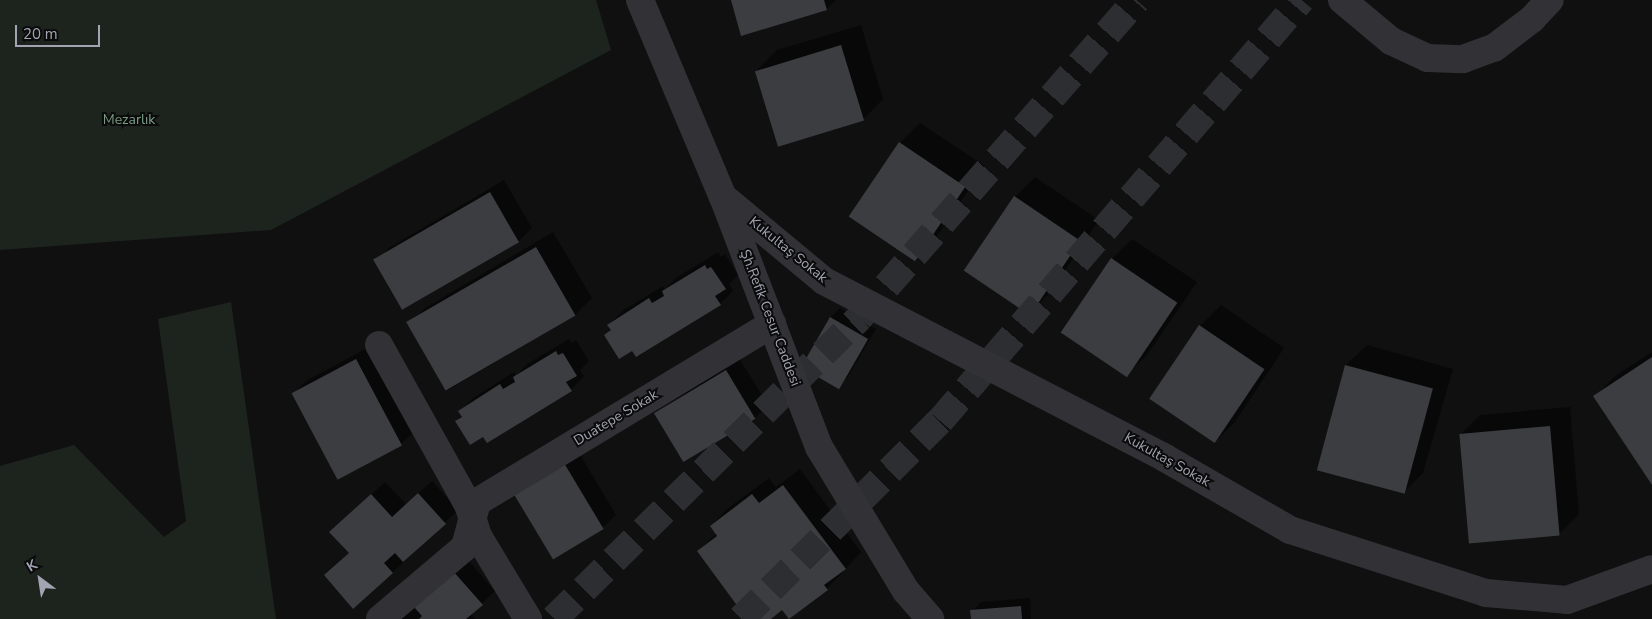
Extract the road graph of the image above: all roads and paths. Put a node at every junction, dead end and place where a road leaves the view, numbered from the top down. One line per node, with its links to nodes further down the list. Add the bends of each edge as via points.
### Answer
1 (640, 0): 4 (street, Şh.Refik Cesur Caddesi)
2 (1342, 0): 3 (street, via 1391,41 1427,58 1463,59 1494,48 1532,19)
3 (1550, 0)
4 (723, 197): 5 (street, Şh.Refik Cesur Caddesi); 8 (street, Kukultaş Sokak, via 824,281 1165,458 1290,530 1486,593 1567,600)
5 (772, 324): 7 (street, Duatepe Sokak, via 477,502); 11 (street, Şh.Refik Cesur Caddesi, via 820,447 906,590)
6 (379, 345): 7 (street)
7 (474, 521): 9 (street, Duatepe Sokak, via 465,547); 10 (street, via 478,536)
8 (1652, 569)
9 (380, 619)
10 (528, 619)
11 (930, 619)

